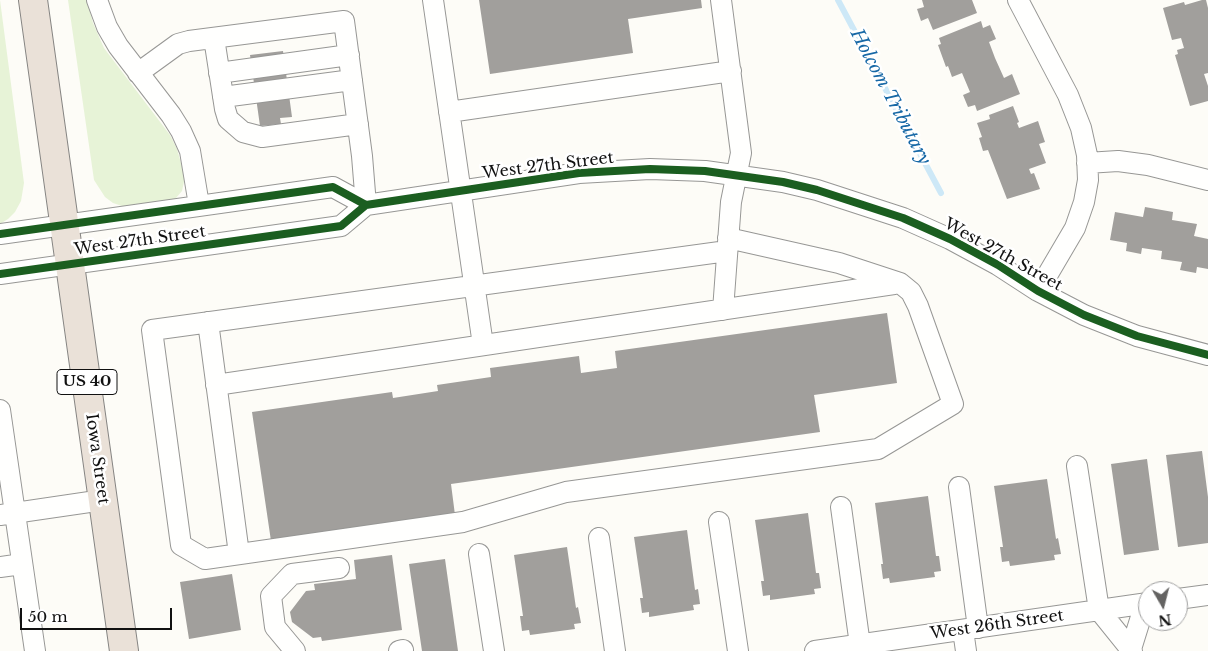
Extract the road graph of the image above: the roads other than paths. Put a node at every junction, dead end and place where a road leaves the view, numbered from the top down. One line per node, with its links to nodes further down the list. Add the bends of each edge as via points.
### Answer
1 (33, 0): 19 (highway, Iowa Street / US 40)
2 (97, 0): 9 (street, via 106,27)
3 (433, 0): 11 (street)
4 (721, 0): 8 (street)
5 (1018, 0): 13 (street, via 1068,95 1081,128)
6 (214, 38): 7 (street, via 344,21); 9 (street, via 178,44); 10 (street)
7 (350, 68): 10 (street); 12 (street)
8 (731, 71): 11 (street); 14 (street, via 742,153)
9 (138, 73): 18 (street, via 182,131 190,151)
10 (221, 85): 12 (street, via 228,119 253,136)
11 (449, 112): 16 (street)
12 (358, 124): 17 (street)
13 (1087, 163): 15 (street, via 1118,161 1148,165); 26 (street, via 1084,202 1075,228)
14 (737, 175): 16 (street, West 27th Street, via 677,170 607,171); 21 (street); 26 (street, West 27th Street, via 817,190 903,218 950,239)
15 (1208, 180)
16 (460, 191): 17 (street, West 27th Street); 25 (street)
17 (366, 205): 18 (street, West 27th Street, via 333,187); 22 (street, West 27th Street, via 341,226)
18 (199, 206): 19 (street, West 27th Street)
19 (65, 225): 20 (street, West 27th Street); 22 (highway, Iowa Street / US 40)
20 (0, 234)
21 (728, 244): 24 (street, via 839,263); 25 (street); 27 (street)
22 (70, 264): 23 (street, West 27th Street); 35 (highway, Iowa Street / US 40)
23 (0, 274)
24 (900, 283): 27 (street); 40 (street, via 911,292 918,306 953,404 878,449 566,492 463,522)
25 (474, 286): 28 (street); 29 (street)
26 (1038, 290): 30 (street, West 27th Street, via 1084,315 1137,336)
27 (723, 310): 29 (street)
28 (208, 322): 31 (street); 40 (street, via 152,330 181,545 205,559)
29 (483, 345): 31 (street)
30 (1208, 355)
31 (216, 385): 40 (street)
32 (0, 410): 37 (street)
33 (1077, 466): 48 (street)
34 (959, 487): 49 (street)
35 (103, 500): 37 (street); 55 (highway, Iowa Street / US 40)
36 (841, 507): 51 (street)
37 (7, 514): 42 (street)
38 (719, 522): 60 (street)
39 (600, 538): 59 (street)
40 (239, 554)
41 (479, 554): 58 (street)
42 (22, 564): 43 (street); 54 (street)
43 (0, 567)
44 (339, 568): 56 (street, via 292,574 271,596 275,627)
45 (1208, 595): 46 (street)
46 (1188, 598)
47 (1138, 605): 48 (street, West 26th Street)
48 (1099, 610): 49 (street, West 26th Street); 53 (street)
49 (971, 629): 51 (street, West 26th Street); 62 (street)
50 (1138, 629): 53 (street)
51 (860, 645): 61 (street, West 26th Street)
52 (402, 650): 57 (street)
53 (1131, 650)
54 (35, 651)
55 (124, 651)
56 (295, 651)
57 (399, 651)
58 (494, 651)
59 (615, 651)
60 (738, 651)
61 (816, 651)
62 (966, 651)

